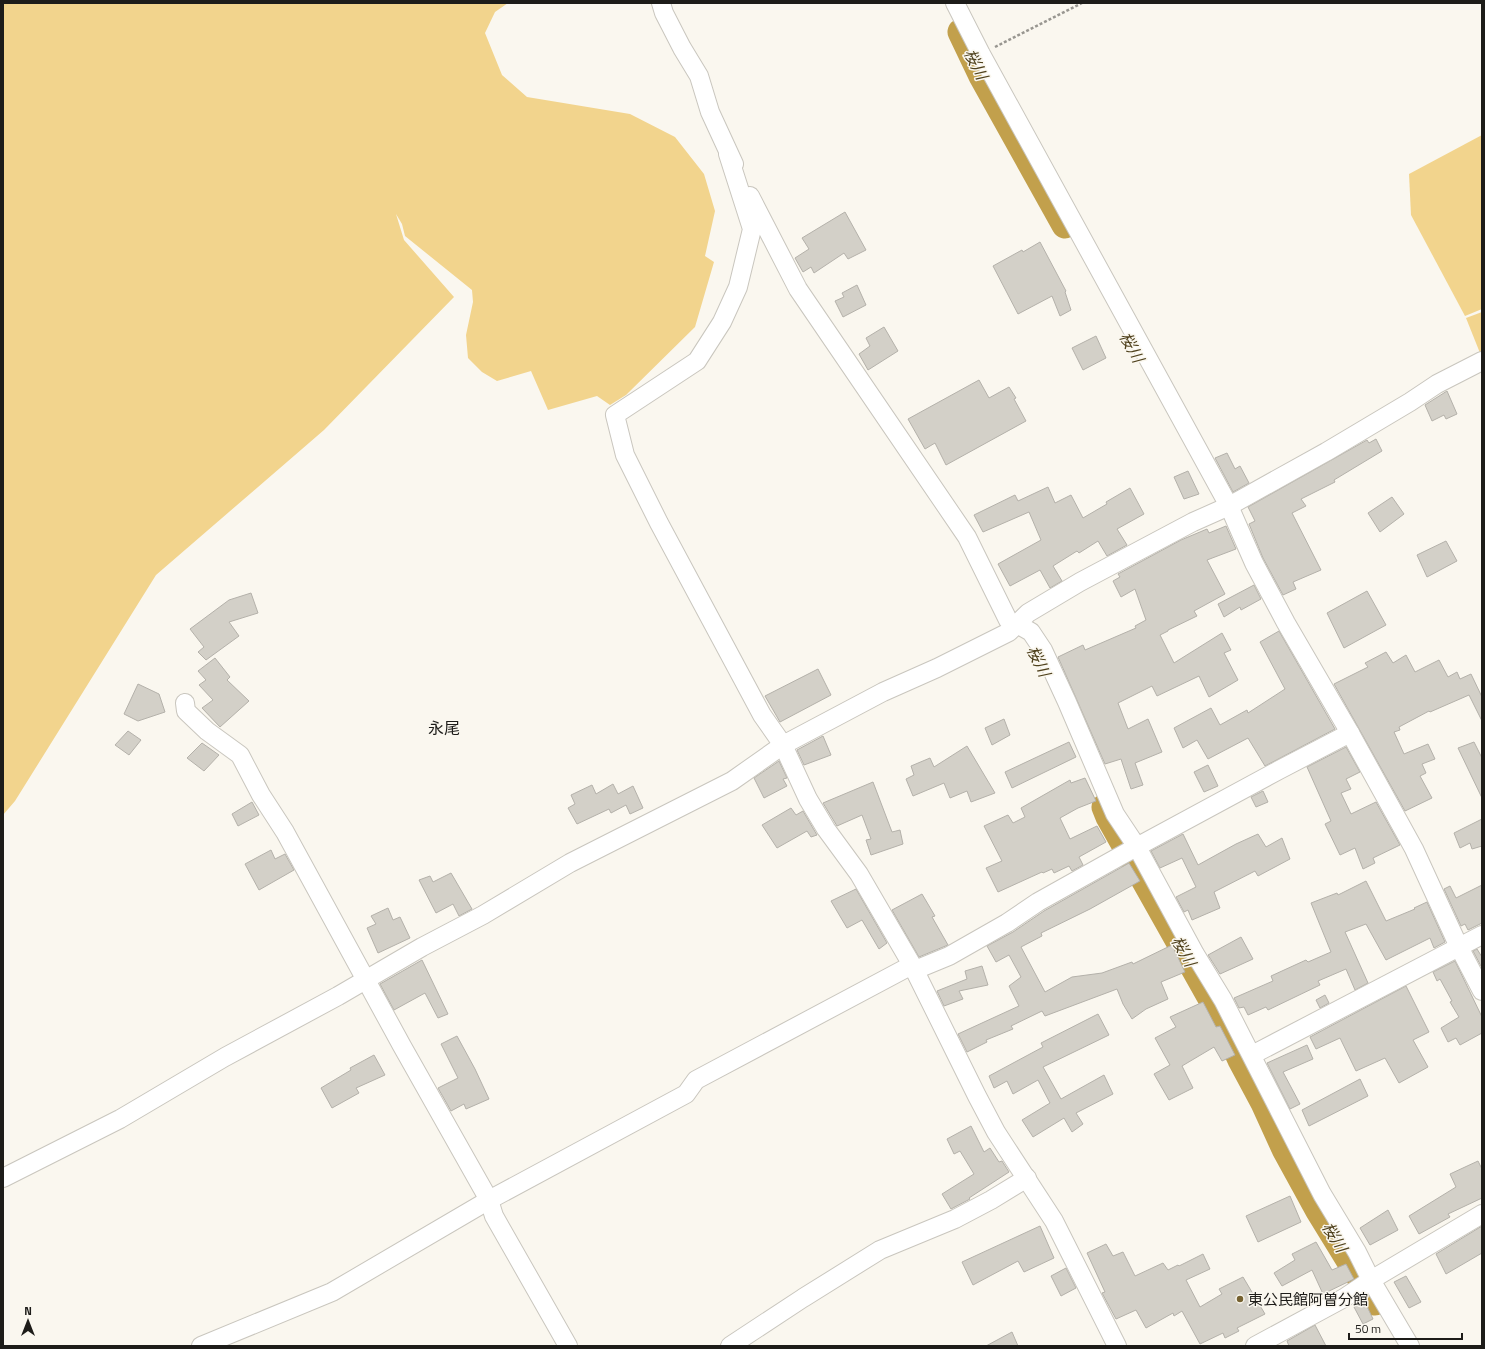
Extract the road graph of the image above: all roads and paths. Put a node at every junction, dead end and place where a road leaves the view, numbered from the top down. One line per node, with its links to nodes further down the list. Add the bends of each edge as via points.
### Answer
1 (661, 3): 5 (street, via 682,48 699,76 710,112)
2 (954, 3): 4 (street)
3 (1082, 3): 4 (path)
4 (981, 54): 7 (street)
5 (728, 154): 8 (street, via 798,289 967,537 1008,620); 11 (street, via 752,229 738,287 726,315 697,361 614,415 625,455 646,497 762,715)
6 (1481, 363): 7 (street, via 1437,384 1326,452)
7 (1224, 508): 8 (street, via 1080,582 1028,613); 10 (street)
8 (1022, 628): 11 (street, via 883,692); 12 (street, via 1043,650)
9 (185, 703): 16 (street, via 186,711 207,731 240,755)
10 (1350, 733): 12 (street); 14 (street, via 1414,849)
11 (783, 745): 15 (street, via 808,799 859,874); 16 (street, via 732,781 570,863 483,916 422,947)
12 (1131, 850): 15 (street, via 949,956); 18 (street, via 1223,1000)
13 (1482, 935): 14 (street)
14 (1459, 947): 17 (street); 18 (street)
15 (914, 967): 20 (street, via 996,1132); 21 (street, via 696,1080 686,1094)
16 (366, 980): 19 (street, via 120,1119); 21 (street)
17 (1482, 991)
18 (1252, 1055): 23 (street, via 1322,1194 1357,1252)
19 (3, 1178)
20 (1027, 1178): 26 (street, via 955,1219 880,1250); 27 (street, via 1054,1221)
21 (489, 1200): 24 (street, via 332,1292); 25 (street, via 494,1216)
22 (1482, 1214): 23 (street)
23 (1367, 1283): 28 (street); 29 (street)
24 (201, 1346)
25 (568, 1346)
26 (730, 1346)
27 (1117, 1346)
28 (1255, 1346)
29 (1410, 1346)

